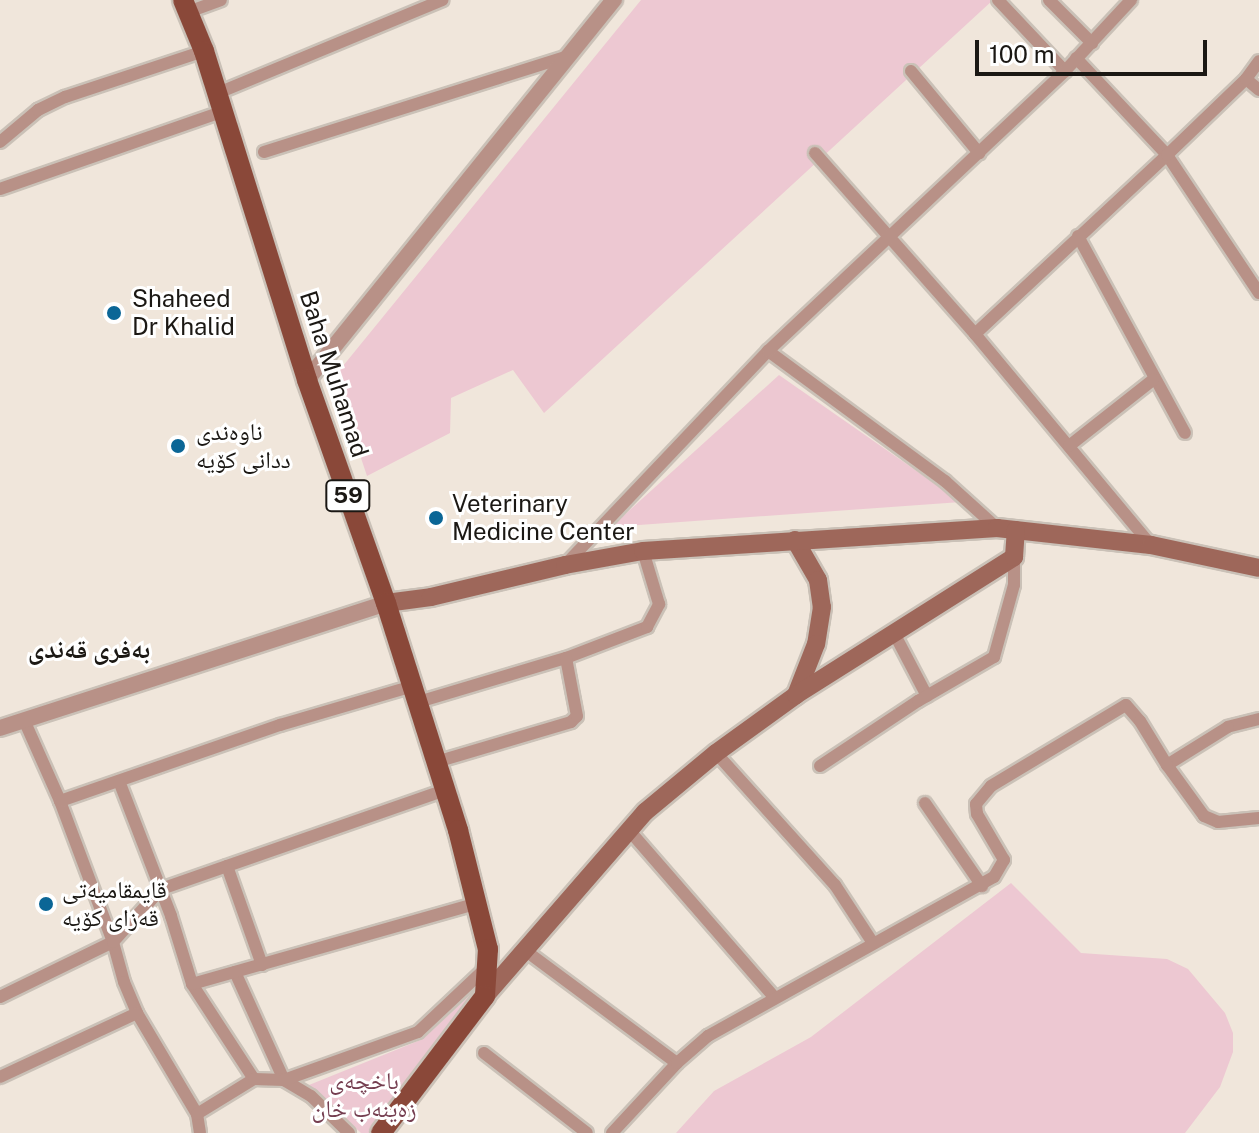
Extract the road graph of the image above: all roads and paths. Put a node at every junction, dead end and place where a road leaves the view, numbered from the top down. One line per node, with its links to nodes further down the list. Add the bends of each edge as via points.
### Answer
1 (221, 0): 7 (street)
2 (443, 0): 17 (street)
3 (614, 0): 10 (street)
4 (998, 0): 14 (street)
5 (1049, 0): 8 (street)
6 (1131, 0): 8 (street)
7 (185, 6): 9 (main road, Baha Muhamad / 59)
8 (1092, 43): 11 (street)
9 (204, 51): 17 (main road, Baha Muhamad / 59); 18 (street, via 65,97 38,110)
10 (569, 56): 19 (street); 29 (street)
11 (1076, 58): 14 (street); 22 (street)
12 (1259, 61): 15 (street)
13 (911, 71): 21 (street)
14 (1065, 71): 21 (street)
15 (1246, 79): 16 (street); 22 (street)
16 (1259, 90)
17 (221, 102): 23 (street); 29 (main road, Baha Muhamad / 59)
18 (0, 142)
19 (264, 152)
20 (815, 153): 25 (street)
21 (979, 153): 25 (street)
22 (1167, 155): 24 (street); 26 (street)
23 (0, 189)
24 (1078, 236): 27 (street); 30 (street)
25 (888, 238): 27 (street); 28 (street)
26 (1259, 293)
27 (975, 334): 32 (street)
28 (768, 351): 33 (street); 38 (street)
29 (307, 380): 40 (main road, Baha Muhamad / 59)
30 (1153, 380): 31 (street); 32 (street)
31 (1185, 433)
32 (1069, 446): 35 (street)
33 (1007, 529): 34 (main road); 35 (main road); 37 (main road)
34 (795, 540): 36 (main road); 44 (main road, via 818,580 822,607 816,644)
35 (1151, 545): 39 (main road)
36 (643, 551): 38 (main road); 42 (street, via 659,604 655,617 631,635)
37 (1014, 557): 41 (main road); 45 (street, via 1014,585 994,657)
38 (565, 565): 40 (main road)
39 (1259, 568)
40 (386, 603): 43 (main road, Baha Muhamad / 59); 47 (street)
41 (894, 633): 44 (main road); 45 (street)
42 (566, 658): 43 (street); 50 (street, via 577,716 571,722)
43 (412, 695): 50 (main road, Baha Muhamad / 59); 53 (street, via 280,725)
44 (796, 695): 49 (main road)
45 (927, 696): 52 (street)
46 (1259, 719): 51 (street, via 1228,727)
47 (24, 720): 48 (street); 55 (street)
48 (0, 728)
49 (716, 753): 58 (main road); 64 (street, via 835,885)
50 (436, 762): 54 (main road, Baha Muhamad / 59)
51 (1167, 765): 57 (street, via 1204,816 1218,822); 60 (street, via 1126,705 991,786 976,804 977,814 1004,860)
52 (820, 766)
53 (119, 781): 55 (street); 61 (street)
54 (445, 790): 59 (street); 62 (main road, Baha Muhamad / 59)
55 (60, 801): 63 (street)
56 (925, 803): 60 (street)
57 (1259, 818)
58 (628, 829): 65 (main road); 72 (street)
59 (227, 866): 61 (street); 66 (street)
60 (982, 886): 64 (street)
61 (161, 889): 63 (street); 69 (street)
62 (478, 903): 66 (street); 67 (main road, Baha Muhamad / 59)
63 (113, 942): 71 (street); 73 (street)
64 (873, 943): 72 (street)
65 (526, 951): 70 (main road); 75 (street)
66 (262, 965): 68 (street)
67 (489, 965): 70 (main road, Baha Muhamad / 59); 78 (street, via 418,1032)
68 (235, 972): 69 (street); 78 (street)
69 (192, 984): 77 (street)
70 (485, 996): 81 (main road, 59)
71 (0, 997)
72 (774, 997): 75 (street, via 708,1036)
73 (137, 1013): 76 (street); 79 (street)
74 (484, 1053): 82 (street)
75 (677, 1063): 83 (street)
76 (0, 1077)
77 (254, 1079): 78 (street); 79 (street)
78 (284, 1080): 80 (street, via 311,1096)
79 (195, 1127)
80 (349, 1133)
81 (381, 1133)
82 (587, 1133)
83 (612, 1133)

